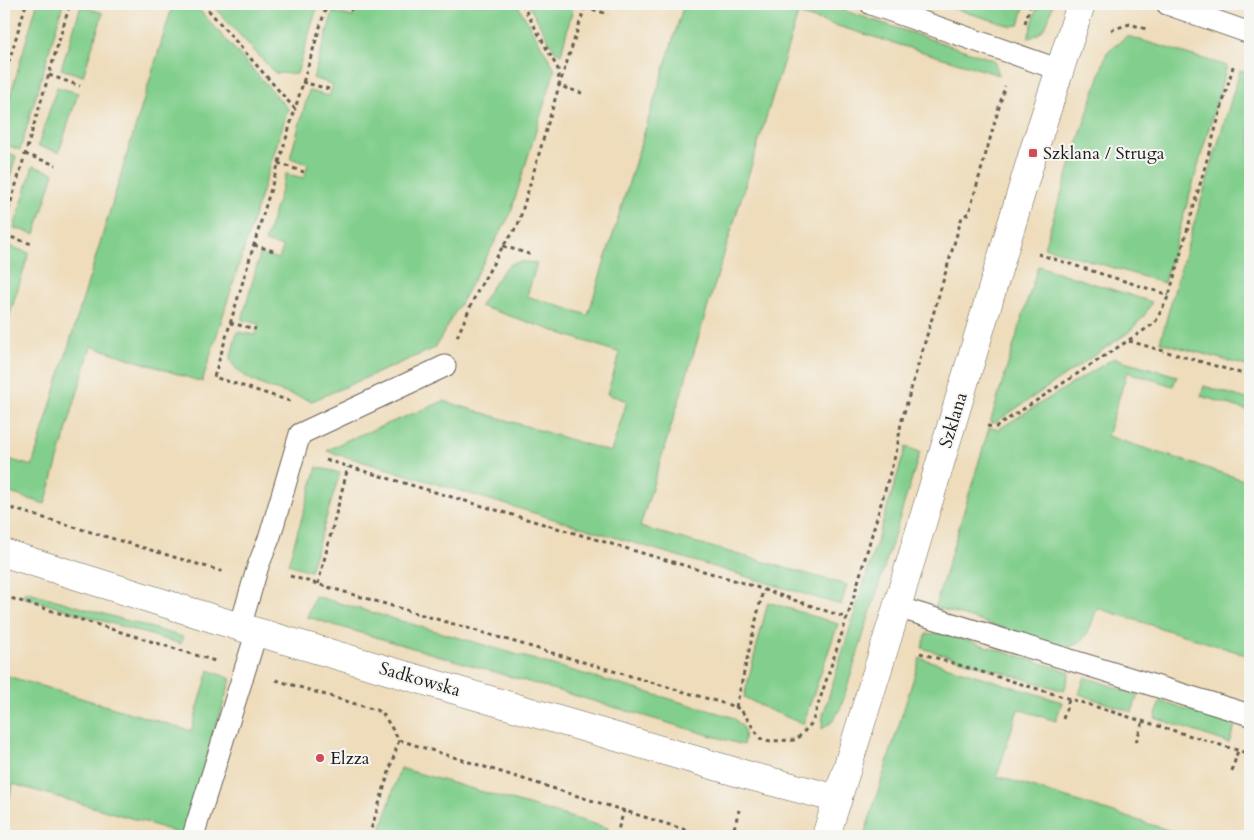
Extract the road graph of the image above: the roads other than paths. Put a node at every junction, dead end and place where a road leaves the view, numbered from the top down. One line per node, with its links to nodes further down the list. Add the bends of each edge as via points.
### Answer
1 (871, 4): 5 (lane)
2 (1081, 4): 5 (street, Szklana)
3 (1167, 4): 4 (lane)
4 (1250, 33)
5 (1060, 70): 8 (street, Szklana)
6 (445, 366): 9 (lane, via 297,443 258,566)
7 (4, 553): 9 (street, Sadkowska)
8 (897, 607): 10 (lane); 11 (street, Szklana)
9 (248, 629): 11 (street, Sadkowska); 12 (lane, via 245,670)
10 (1250, 715)
11 (838, 800): 13 (street, Szklana)
12 (193, 836)
13 (826, 836)

